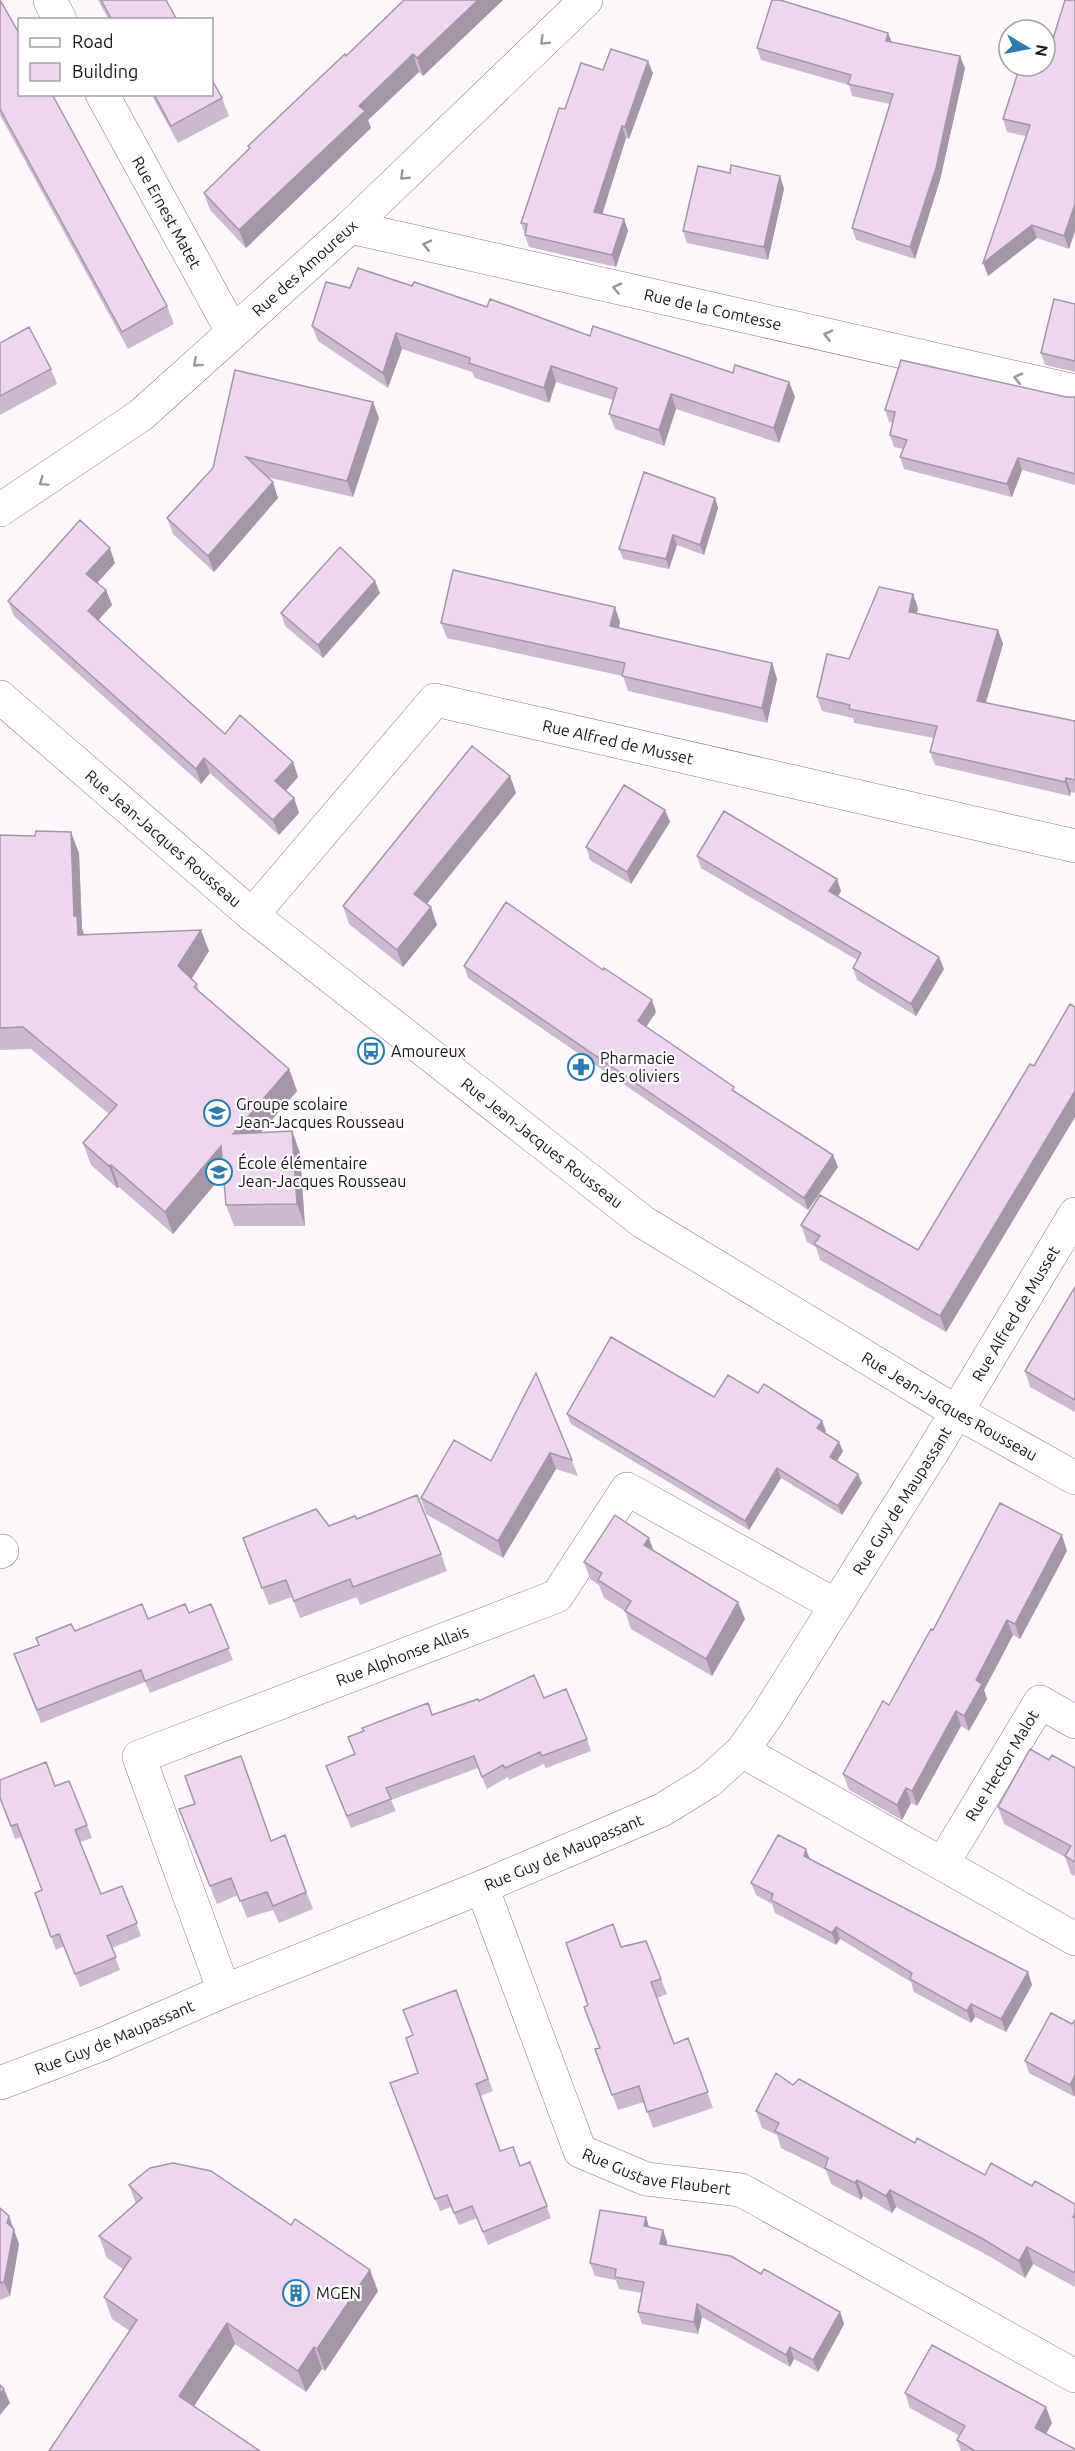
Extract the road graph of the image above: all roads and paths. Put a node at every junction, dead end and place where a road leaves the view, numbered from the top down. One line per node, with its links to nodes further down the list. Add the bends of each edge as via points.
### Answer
1 (50, 0): 3 (street)
2 (586, 0): 5 (street, Rue des Amoureux, one-way to 5)
3 (59, 18)
4 (103, 96): 6 (street, Rue Ernest Matet)
5 (350, 227): 6 (street, Rue des Amoureux); 7 (street, Rue de la Comtesse, one-way to 5)
6 (232, 332): 8 (street, Rue des Amoureux, one-way to 8, via 141,415)
7 (1075, 391)
8 (0, 510)
9 (0, 697): 11 (street, Rue Jean-Jacques Rousseau)
10 (1075, 846): 11 (street, Rue Alfred de Musset, via 435,699)
11 (252, 915): 13 (street, Rue Jean-Jacques Rousseau, via 643,1222)
12 (1075, 1214): 13 (street, Rue Alfred de Musset)
13 (955, 1411): 14 (street, Rue Jean-Jacques Rousseau); 15 (street, Rue Guy de Maupassant)
14 (1075, 1478)
15 (835, 1605): 17 (street, Rue Guy de Maupassant); 21 (street, Rue Alphonse Allais, via 627,1489 557,1596 139,1757)
16 (1075, 1722): 18 (street, Rue Hector Malot, via 1040,1702)
17 (742, 1751): 18 (street); 19 (street, Rue Guy de Maupassant, via 709,1781 662,1810)
18 (943, 1863): 20 (street)
19 (482, 1887): 21 (street, Rue Guy de Maupassant); 23 (street, Rue Gustave Flaubert, via 580,2151 646,2179 741,2190)
20 (1075, 1939)
21 (224, 1991): 22 (street, Rue Guy de Maupassant)
22 (0, 2083)
23 (1075, 2376)

